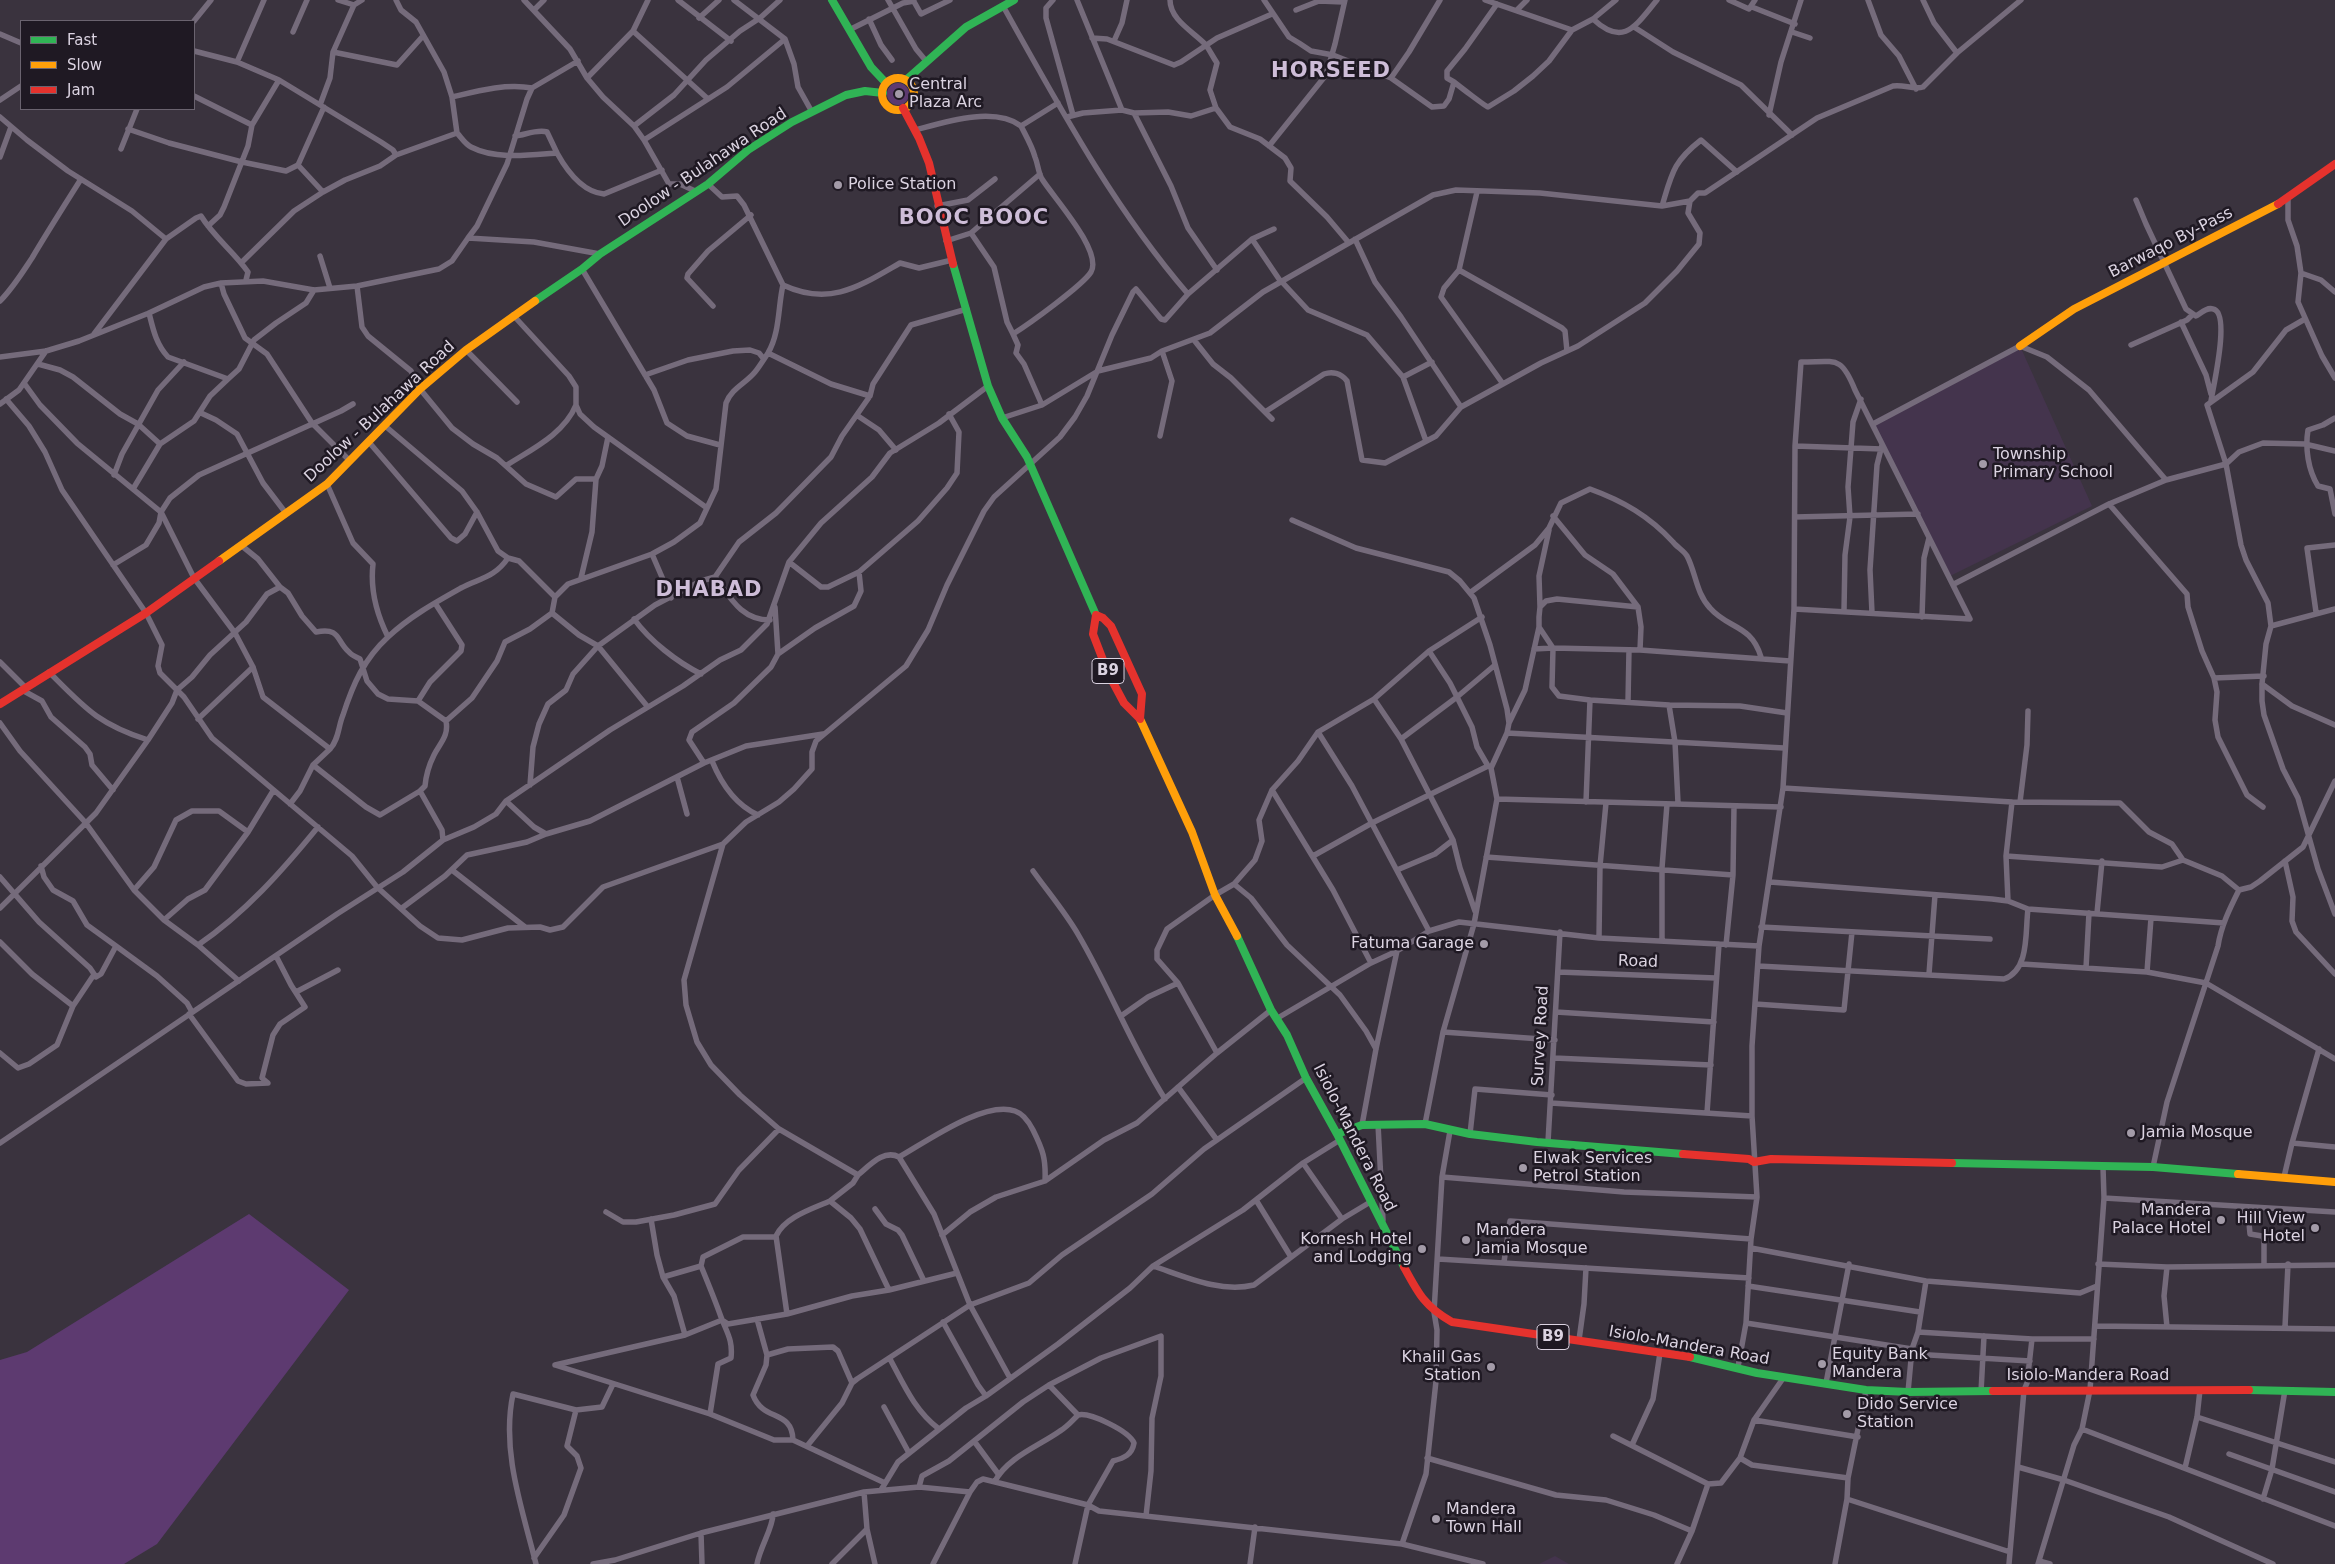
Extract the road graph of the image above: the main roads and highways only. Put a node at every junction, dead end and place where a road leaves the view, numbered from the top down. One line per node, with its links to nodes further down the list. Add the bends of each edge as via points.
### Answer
1 (832, 0): 4 (main road)
2 (1014, 0): 3 (main road, via 966,27)
3 (906, 80): 4 (main road, via 896,78); 6 (main road, via 914,96 910,105)
4 (886, 83): 5 (main road)
5 (882, 93): 6 (main road, via 890,107); 10 (main road, Doolow - Bulahawa Road, via 852,92 748,150 708,184 600,254 466,350 420,389 327,484 146,613)
6 (903, 108): 9 (main road, via 929,162 946,241 988,386 1002,418 1030,465)
7 (2335, 164): 8 (main road, Barwaqo By-Pass, via 2288,199 2074,309)
8 (2020, 346)
9 (1096, 616): 11 (main road, B9, via 1095,640 1121,702); 11 (main road, B9, via 1111,626 1142,694)
10 (0, 704)
11 (1140, 719): 12 (main road, Isiolo-Mandera Road / B9, via 1192,832 1215,895 1271,1010)
12 (1339, 1137): 13 (main road, via 1362,1125 1425,1124 1470,1134 1754,1162 1771,1159 2153,1167); 14 (main road, Isiolo-Mandera Road / B9, via 1418,1293 1434,1312 1464,1326 1579,1340 1866,1390)
13 (2335, 1182)
14 (2335, 1392)

